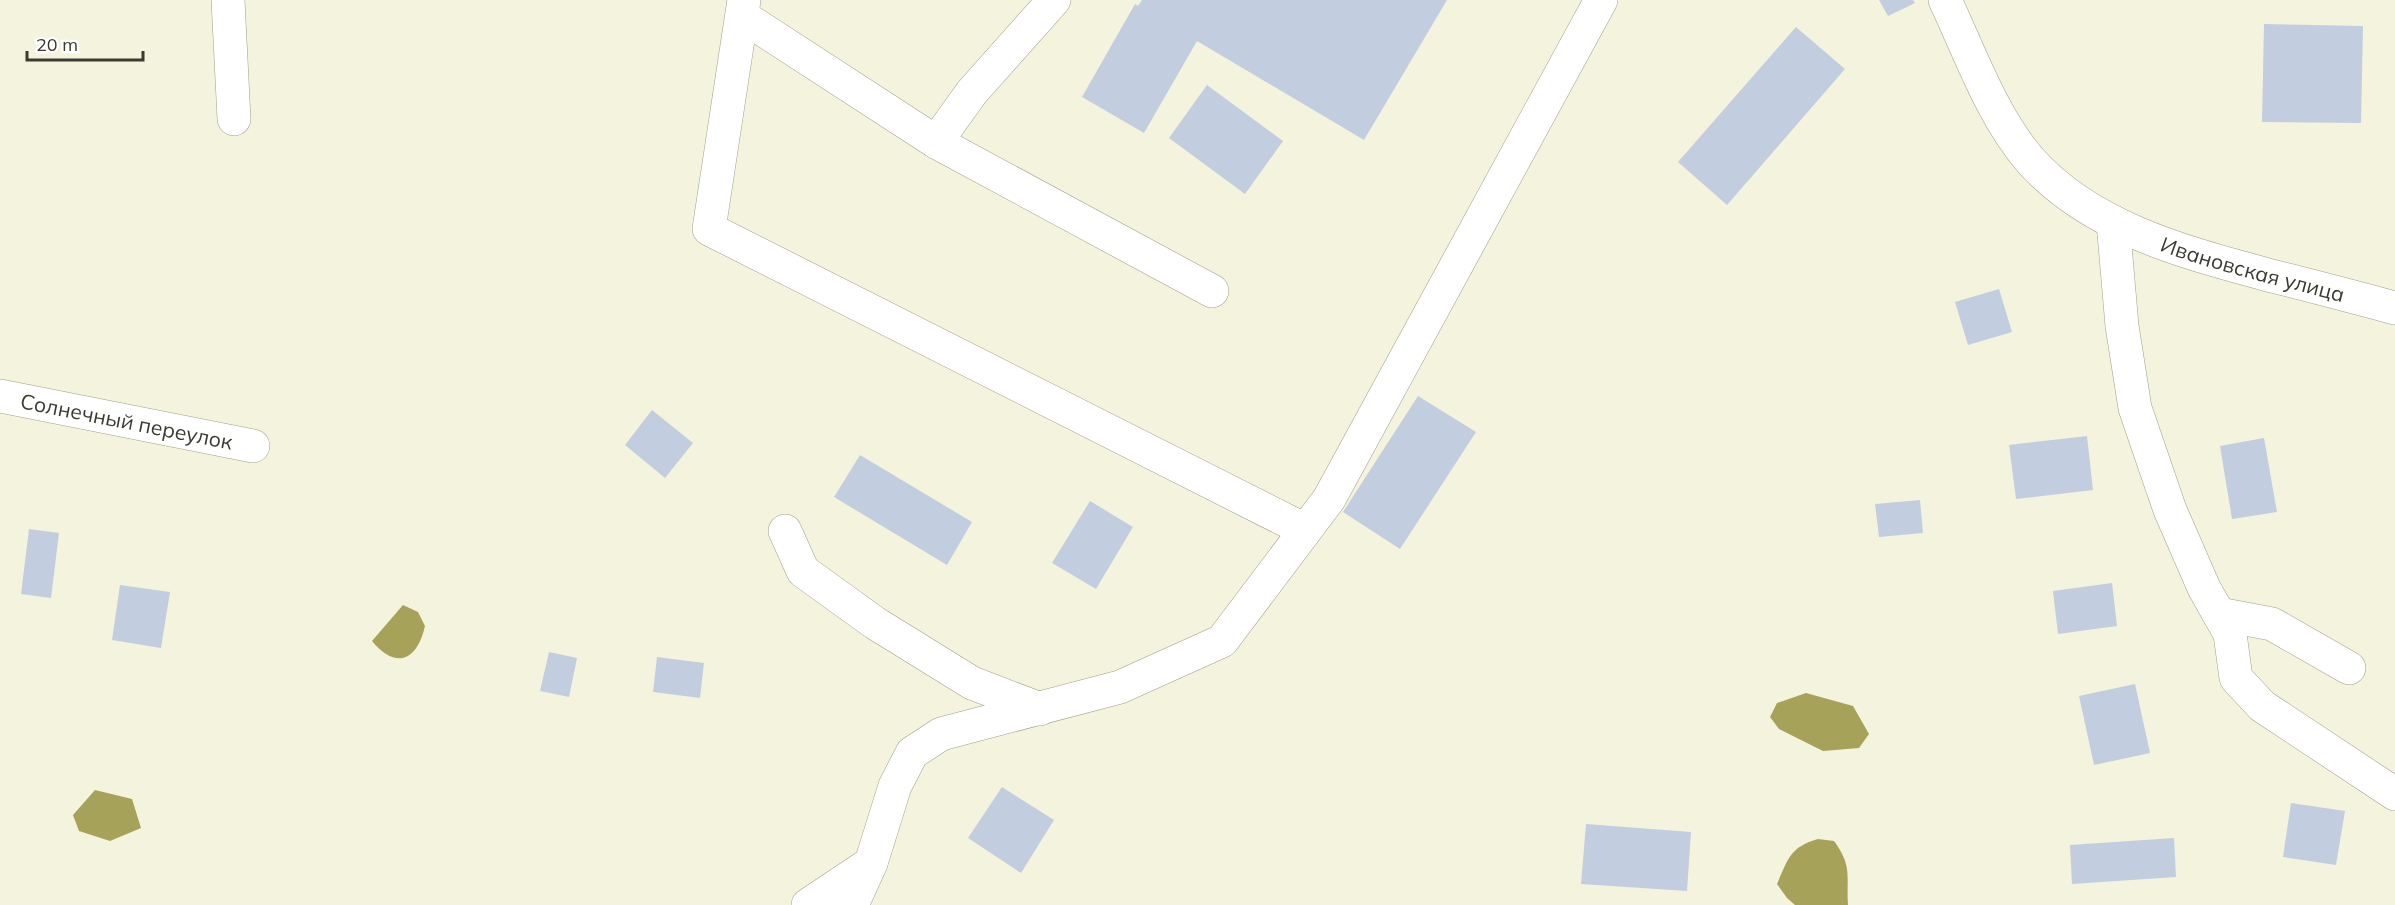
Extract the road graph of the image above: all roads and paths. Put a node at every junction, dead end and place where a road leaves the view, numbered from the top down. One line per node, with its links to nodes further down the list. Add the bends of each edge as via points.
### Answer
1 (228, 0): 6 (street)
2 (1054, 0): 7 (street, via 972,92)
3 (1601, 0): 13 (street, via 1329,499)
4 (1946, 0): 8 (street, Ивановская улица, via 2002,120 2030,160 2062,191)
5 (743, 8): 7 (street); 13 (street, via 709,229)
6 (234, 119)
7 (936, 142): 9 (street)
8 (2113, 222): 10 (street, Ивановская улица, via 2167,246); 15 (street, via 2122,326 2135,408 2170,510)
9 (1212, 291)
10 (2395, 308)
11 (0, 396): 12 (street, Солнечный переулок)
12 (253, 446)
13 (1305, 530): 17 (street, via 1222,640 1120,687)
14 (785, 531): 17 (street, via 803,571 875,624 972,683)
15 (2218, 614): 16 (street, via 2272,624); 18 (street, via 2230,634 2236,678 2262,706)
16 (2349, 668)
17 (1040, 709): 19 (street, via 941,734 912,753 895,786)
18 (2395, 794)
19 (871, 863): 20 (street); 21 (street)
20 (808, 905)
21 (852, 905)

